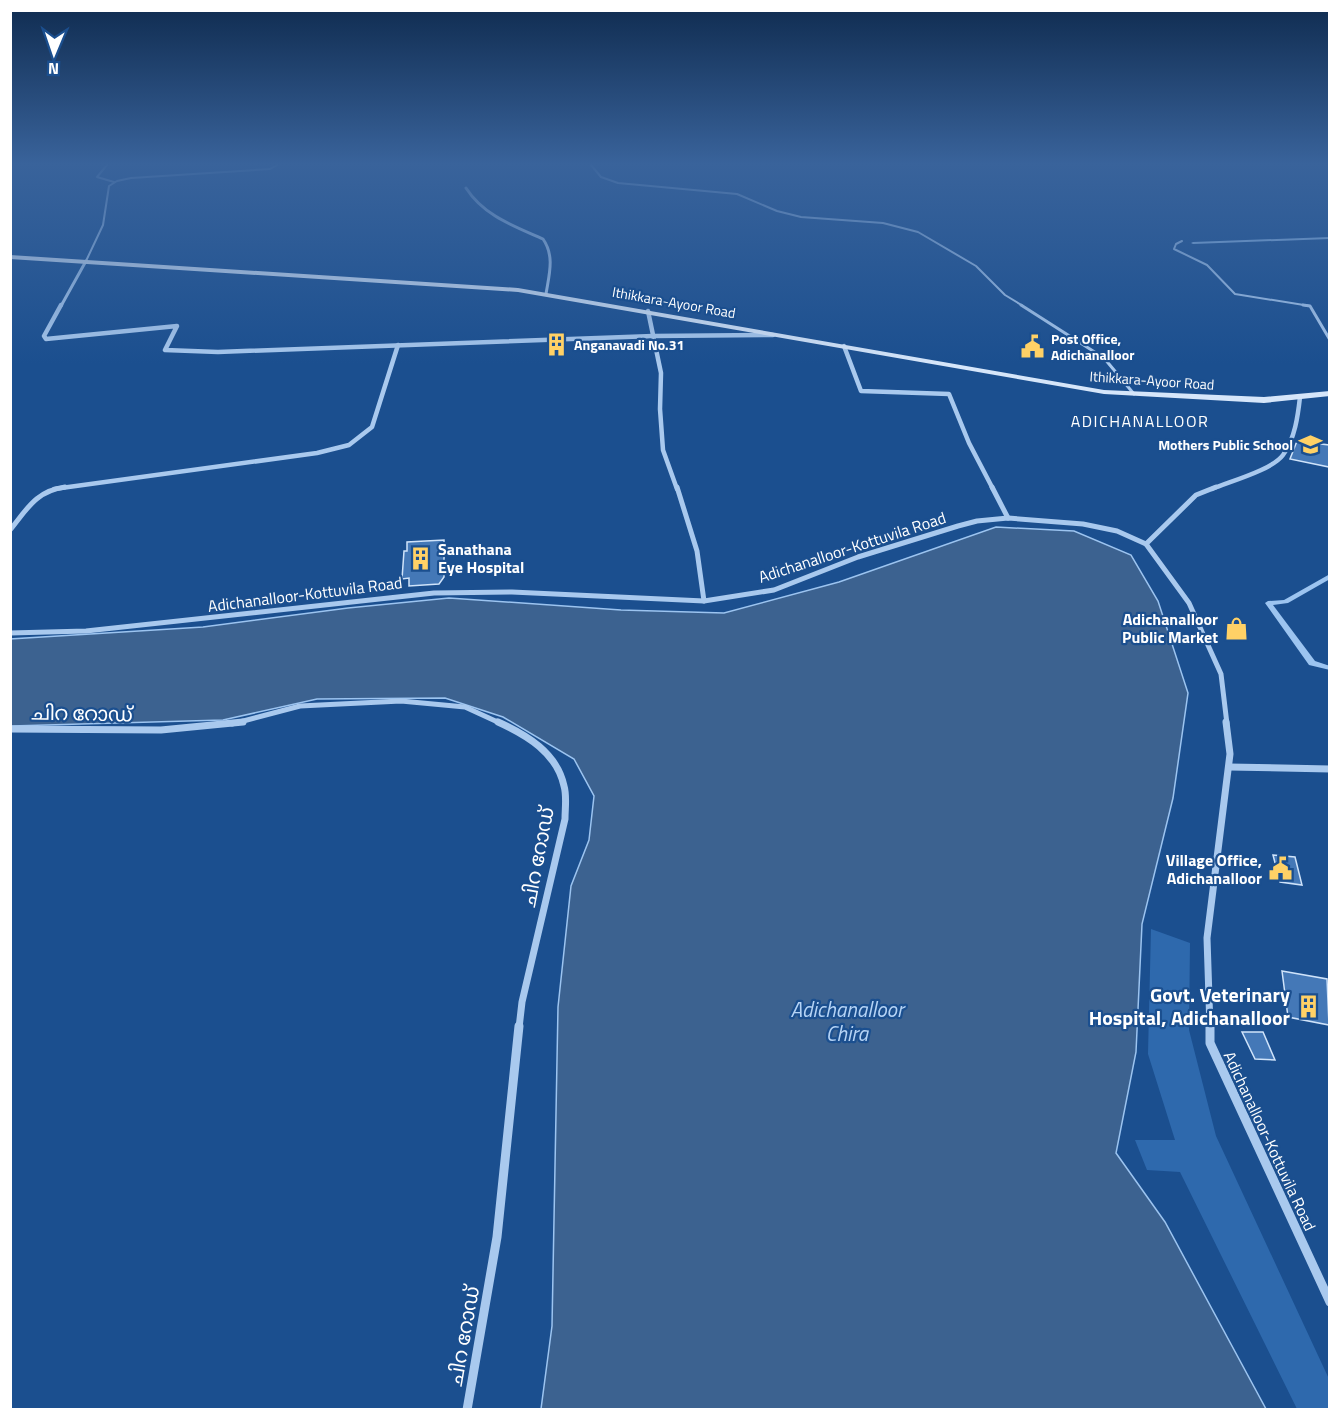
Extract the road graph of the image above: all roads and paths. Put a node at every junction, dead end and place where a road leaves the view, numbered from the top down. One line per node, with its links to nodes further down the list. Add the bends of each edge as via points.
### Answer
1 (101, 231): 6 (lane)
2 (528, 231): 7 (street, via 548,246 551,258)
3 (915, 231): 15 (lane, via 959,254 1005,296 1104,358)
4 (1182, 241): 11 (lane, via 1174,249 1207,265 1235,294 1310,306)
5 (10, 257): 6 (main road, Ithikkara-Ayoor Road)
6 (86, 261): 7 (main road, Ithikkara-Ayoor Road); 12 (street, via 46,339 174,325 177,326 165,350 168,351)
7 (546, 294): 8 (main road, Ithikkara-Ayoor Road)
8 (648, 311): 9 (main road, Ithikkara-Ayoor Road); 10 (street)
9 (783, 335): 10 (street); 13 (main road, Ithikkara-Ayoor Road)
10 (653, 336): 12 (street); 20 (street, via 661,373 663,450 697,551)
11 (1329, 340)
12 (398, 345): 18 (street, via 372,427 349,445 317,453 51,489 35,499)
13 (844, 346): 15 (main road, Ithikkara-Ayoor Road); 17 (street, via 861,391 949,394)
14 (1329, 393): 16 (main road, Ithikkara-Ayoor Road)
15 (1134, 394): 16 (main road, Ithikkara-Ayoor Road, via 1264,400)
16 (1300, 397): 19 (street, via 1298,419 1284,454 1275,462 1196,495)
17 (1008, 518): 19 (street, Adichanalloor-Kottuvila Road, via 1083,524 1117,531); 20 (street, Adichanalloor-Kottuvila Road, via 958,526 858,557 774,590)
18 (10, 531)
19 (1146, 544): 23 (street, Adichanalloor-Kottuvila Road, via 1189,603 1221,674)
20 (704, 601): 21 (street, Adichanalloor-Kottuvila Road, via 512,592 434,593 86,631)
21 (10, 633)
22 (10, 729): 26 (street, ചിറ റോഡ്, via 161,730 241,723 325,703 433,703 465,707 517,731 548,754 558,768 565,788 565,819 522,1002 497,1237)
23 (1229, 767): 24 (street); 25 (street, Adichanalloor-Kottuvila Road, via 1207,938 1210,1043)
24 (1329, 769)
25 (1329, 1302)
26 (467, 1410)

